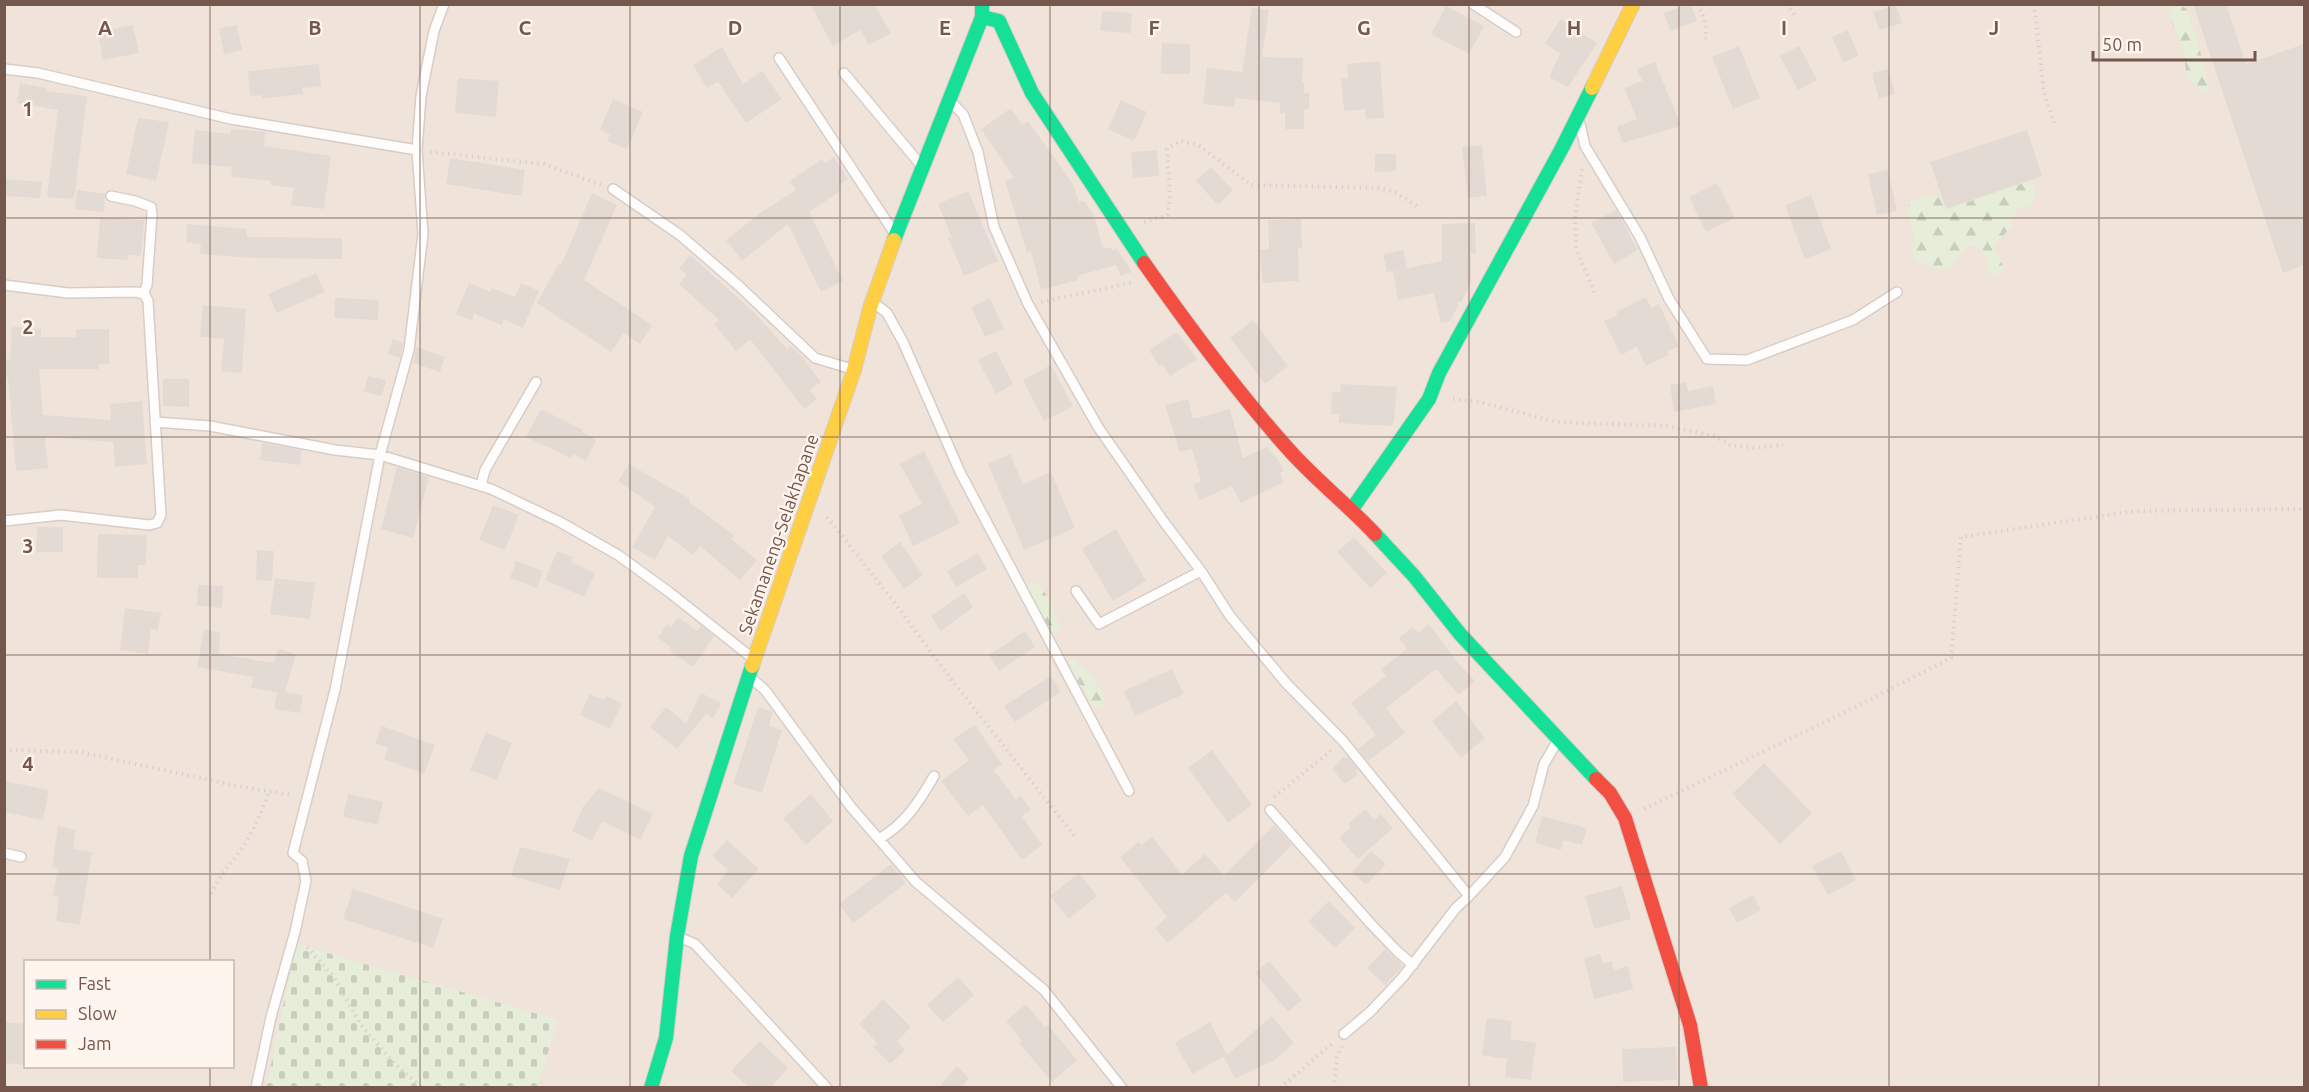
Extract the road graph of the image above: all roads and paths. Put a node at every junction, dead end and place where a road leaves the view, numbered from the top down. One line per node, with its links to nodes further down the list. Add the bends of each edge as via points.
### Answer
1 (444, 4): 17 (lane, via 434,31 421,96)
2 (1473, 4): 9 (lane)
3 (1633, 4): 15 (street)
4 (1698, 4): 10 (path, via 1707,31)
5 (1786, 4): 8 (path)
6 (2034, 4): 16 (path, via 2044,92)
7 (982, 10): 14 (street, Sekamaneng-Selakhapane); 23 (street, via 999,21 1032,93)
8 (1795, 15)
9 (1516, 32)
10 (1704, 45)
11 (778, 58): 24 (lane)
12 (4, 69): 17 (lane, via 38,73 231,119)
13 (844, 73): 19 (lane)
14 (950, 101): 19 (street, Sekamaneng-Selakhapane); 31 (lane, via 963,114 978,152 994,227)
15 (1576, 118): 18 (lane); 34 (street, via 1439,373)
16 (2054, 123)
17 (417, 150): 20 (path, via 544,164); 37 (lane, via 423,234 412,327)
18 (1592, 157): 27 (lane, via 1652,260 1669,299 1707,359 1747,360 1853,320); 29 (path, via 1582,169 1575,218 1576,248)
19 (923, 169): 24 (street, Sekamaneng-Selakhapane)
20 (613, 189): 32 (lane, via 680,236 815,358)
21 (111, 196): 28 (lane, via 151,207 147,285)
22 (1420, 208): 23 (path, via 1380,188 1251,185 1197,145 1180,141 1167,149 1168,215)
23 (1120, 225): 25 (street)
24 (896, 235): 30 (street, Sekamaneng-Selakhapane)
25 (1155, 278): 31 (path); 40 (street, via 1252,409)
26 (4, 285): 28 (lane, via 68,293)
27 (1897, 292)
28 (143, 294): 35 (lane, via 148,301)
29 (1595, 294)
30 (872, 301): 32 (street, Sekamaneng-Selakhapane); 51 (lane, via 887,313 903,342 960,472)
31 (1028, 304): 43 (lane, via 1098,427)
32 (854, 370): 39 (street, Sekamaneng-Selakhapane)
33 (536, 382): 38 (lane, via 485,470)
34 (1430, 399): 36 (path, via 1442,402 1457,398 1557,422 1667,426 1714,436 1730,445); 40 (street)
35 (155, 422): 37 (lane, via 210,426); 42 (lane, via 161,515 157,523 61,515)
36 (1783, 445)
37 (380, 455): 38 (lane); 53 (lane, via 335,690)
38 (481, 485): 45 (lane, via 618,555)
39 (810, 496): 45 (street, Sekamaneng-Selakhapane); 56 (path)
40 (1352, 509): 47 (street, via 1414,576 1467,642)
41 (2304, 509): 55 (path, via 2134,512 1961,537 1951,658)
42 (4, 521)
43 (1201, 572): 44 (lane, via 1099,624); 48 (lane, via 1230,616 1286,683)
44 (1076, 591)
45 (754, 659): 46 (street, Sekamaneng-Selakhapane)
46 (748, 675): 57 (lane, via 765,690 850,807); 63 (street, Sekamaneng-Selakhapane, via 691,856)
47 (1559, 738): 55 (street, via 1610,793); 61 (lane, via 1544,764 1533,806 1505,857)
48 (1343, 741): 54 (path, via 1266,801); 61 (lane)
49 (4, 750): 52 (path, via 80,752)
50 (934, 776): 57 (lane, via 916,807 893,831)
51 (1129, 791)
52 (269, 792): 53 (path); 60 (path, via 259,819)
53 (307, 796): 62 (lane, via 293,853 302,861 306,880)
54 (1270, 810): 64 (lane, via 1371,924)
55 (1626, 818): 73 (street, via 1690,1024)
56 (1076, 838)
57 (879, 839): 70 (lane, via 916,882 1044,990)
58 (4, 853): 59 (lane)
59 (21, 857)
60 (211, 894)
61 (1469, 896): 64 (lane)
62 (295, 933): 66 (lane); 67 (path, via 333,976 361,1025)
63 (677, 936): 68 (street, Sekamaneng-Selakhapane, via 666,1038); 69 (lane, via 694,944)
64 (1413, 965): 65 (lane)
65 (1344, 1034): 71 (path); 72 (path)
66 (256, 1088)
67 (422, 1088)
68 (651, 1088)
69 (827, 1088)
70 (1122, 1088)
71 (1280, 1088)
72 (1334, 1088)
73 (1701, 1088)

